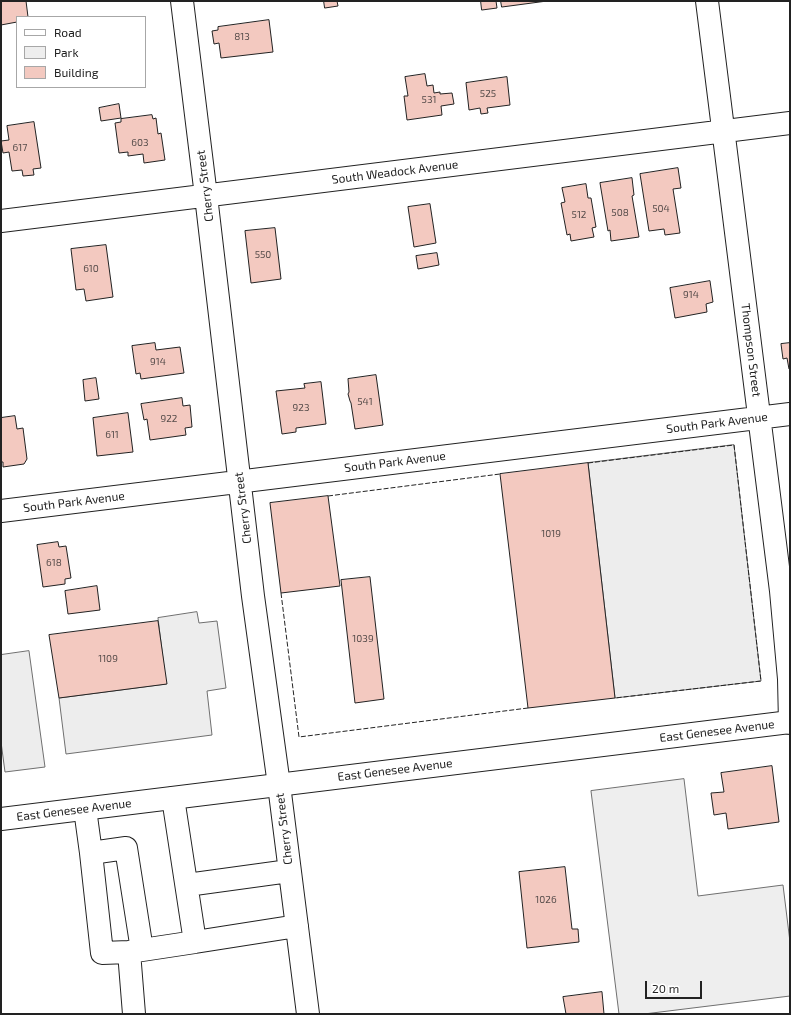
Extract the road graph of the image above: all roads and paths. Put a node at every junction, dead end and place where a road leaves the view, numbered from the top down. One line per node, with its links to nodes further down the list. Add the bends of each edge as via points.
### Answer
1 (182, 1): 5 (street, Cherry Street)
2 (707, 1): 4 (street, Thompson Street)
3 (790, 123): 4 (street, South Weadock Avenue)
4 (723, 131): 5 (street, South Weadock Avenue); 8 (street, Thompson Street)
5 (206, 196): 6 (street, South Weadock Avenue); 9 (street, Cherry Street)
6 (1, 221)
7 (790, 414): 8 (street, South Park Avenue)
8 (760, 417): 9 (street, South Park Avenue); 11 (street, Thompson Street, via 781,591)
9 (240, 482): 10 (street, South Park Avenue); 12 (street, Cherry Street)
10 (1, 511)
11 (790, 722): 12 (street, East Genesee Avenue)
12 (279, 785): 13 (street, East Genesee Avenue); 17 (street, Cherry Street)
13 (173, 798): 14 (street, East Genesee Avenue); 18 (street)
14 (85, 809): 15 (street, East Genesee Avenue); 16 (street)
15 (1, 819)
16 (91, 853): 21 (street, via 102,953); 21 (street, via 126,848)
17 (289, 871): 18 (street); 19 (street, Cherry Street)
18 (187, 885): 20 (street)
19 (297, 926): 20 (street); 23 (street, Cherry Street)
20 (195, 942): 21 (street)
21 (135, 951): 22 (street)
22 (134, 1014)
23 (308, 1014)

